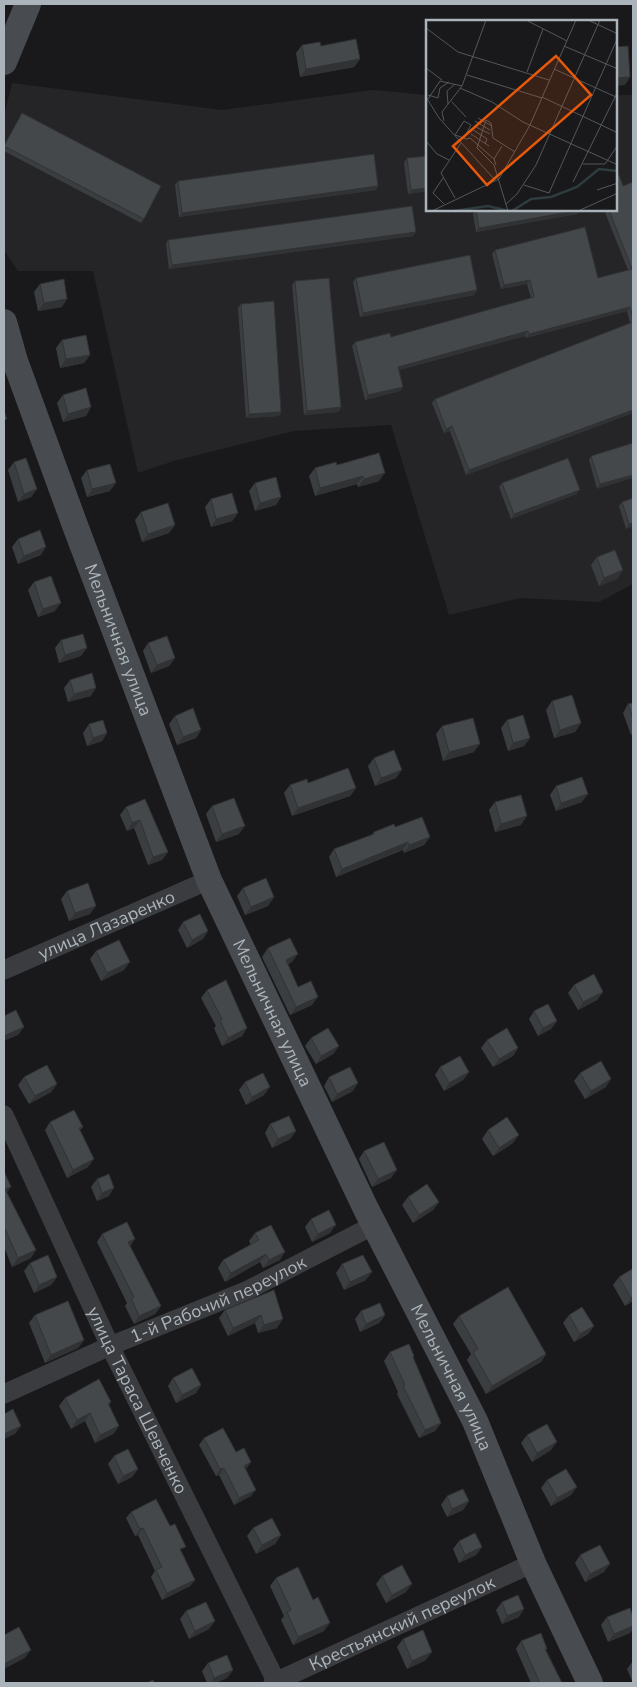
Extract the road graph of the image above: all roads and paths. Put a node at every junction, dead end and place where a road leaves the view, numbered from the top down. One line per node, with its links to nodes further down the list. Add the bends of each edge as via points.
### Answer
1 (28, 4): 2 (main road)
2 (4, 62)
3 (4, 322): 4 (main road, Мельничная улица, via 15,361)
4 (209, 880): 5 (street, улица Лазаренко); 7 (main road, Мельничная улица)
5 (4, 970)
6 (4, 1115): 8 (street, улица Тараса Шевченко)
7 (374, 1225): 8 (street, 1-й Рабочий переулок, via 248,1290); 10 (main road, Мельничная улица, via 475,1421)
8 (110, 1346): 9 (street, 1-й Рабочий переулок); 11 (street, улица Тараса Шевченко)
9 (4, 1394)
10 (533, 1563): 11 (street, Крестьянский переулок); 12 (main road, Мельничная улица)
11 (275, 1683)
12 (590, 1683)

